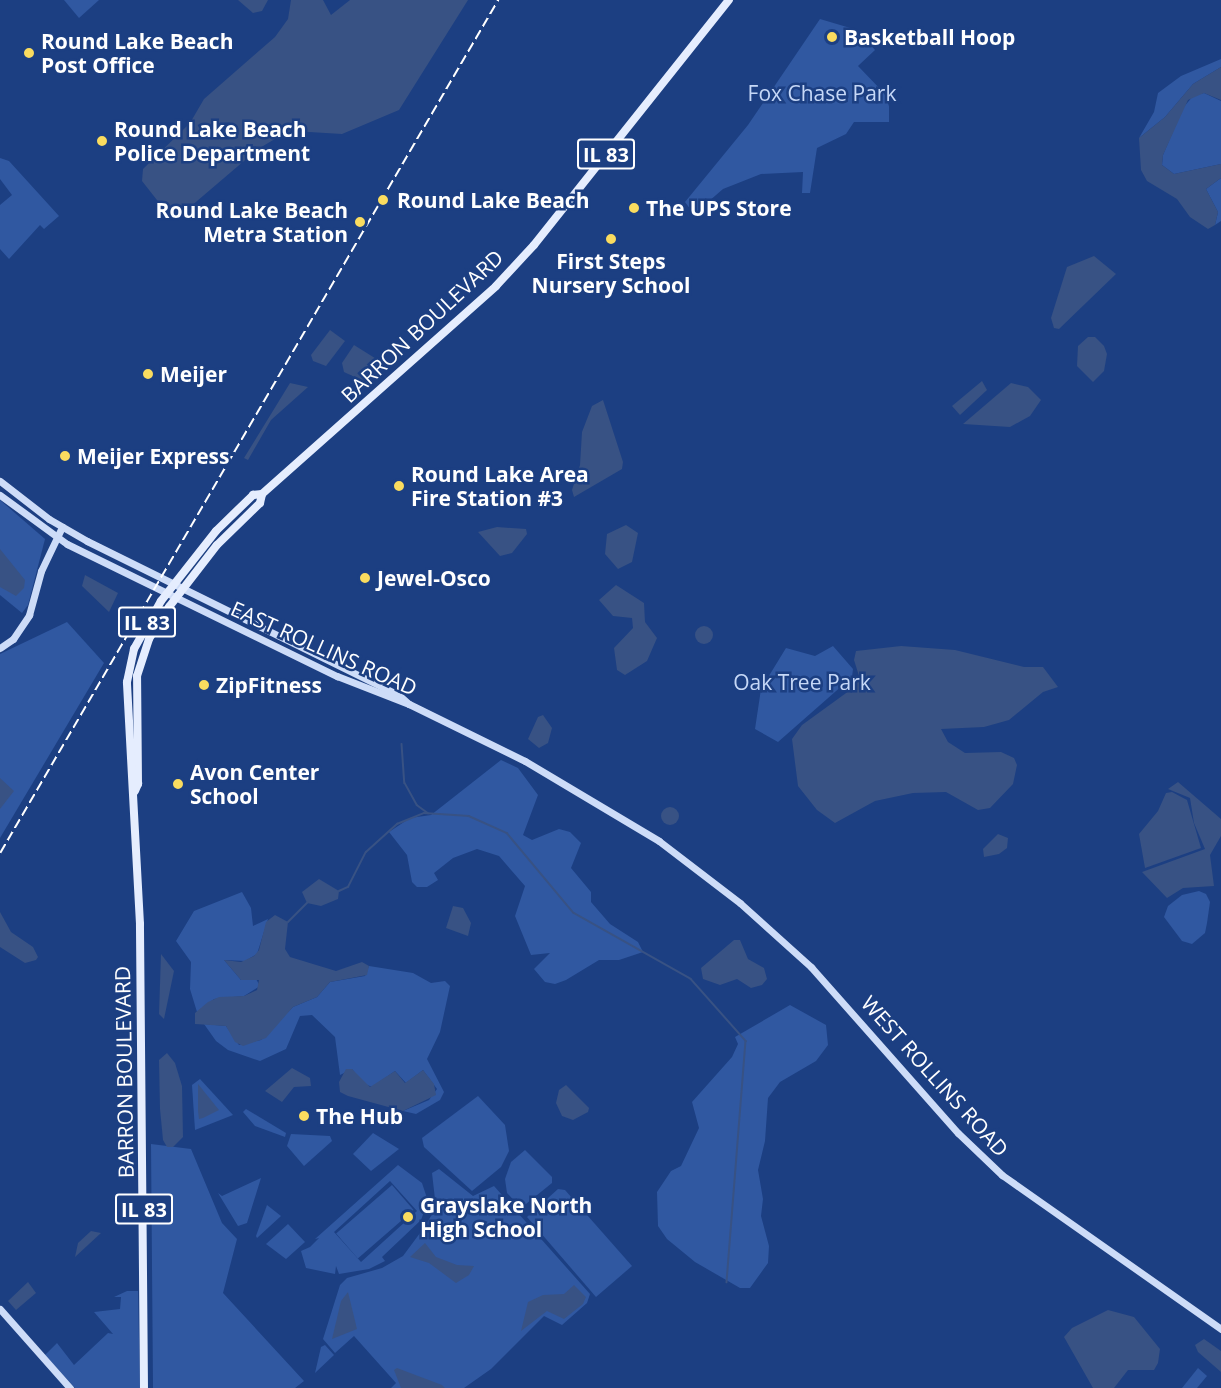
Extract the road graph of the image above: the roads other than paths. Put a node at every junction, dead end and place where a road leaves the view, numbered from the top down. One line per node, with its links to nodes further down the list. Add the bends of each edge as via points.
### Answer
1 (728, 1): 3 (main road, BARRON BOULEVARD / IL 83, via 534,245 496,286)
2 (0, 481): 5 (main road, EAST ROLLINS ROAD)
3 (262, 494): 7 (main road, BARRON BOULEVARD / IL 83, via 253,495 222,525); 8 (main road, BARRON BOULEVARD, via 260,503 217,544)
4 (0, 495): 6 (main road, EAST ROLLINS ROAD)
5 (62, 527): 6 (main road); 7 (main road, EAST ROLLINS ROAD)
6 (56, 538): 9 (main road, EAST ROLLINS ROAD); 11 (main road, via 41,571 29,615 13,639)
7 (174, 585): 8 (main road, EAST ROLLINS ROAD); 9 (main road, BARRON BOULEVARD / IL 83)
8 (183, 590): 10 (main road, BARRON BOULEVARD); 12 (main road, EAST ROLLINS ROAD)
9 (167, 593): 10 (main road, EAST ROLLINS ROAD); 13 (main road, BARRON BOULEVARD / IL 83, via 141,633 128,674 130,783)
10 (177, 598): 12 (main road, EAST ROLLINS ROAD); 13 (main road, BARRON BOULEVARD, via 149,639 137,676)
11 (0, 648)
12 (397, 698): 14 (main road, EAST ROLLINS ROAD, via 554,777)
13 (135, 791): 18 (main road, BARRON BOULEVARD / IL 83, via 144,1098)
14 (639, 828): 16 (main road, WEST ROLLINS ROAD, via 730,895 811,967 958,1133 1002,1175)
15 (0, 1309): 17 (main road)
16 (1221, 1329)
17 (70, 1388)
18 (144, 1388)

